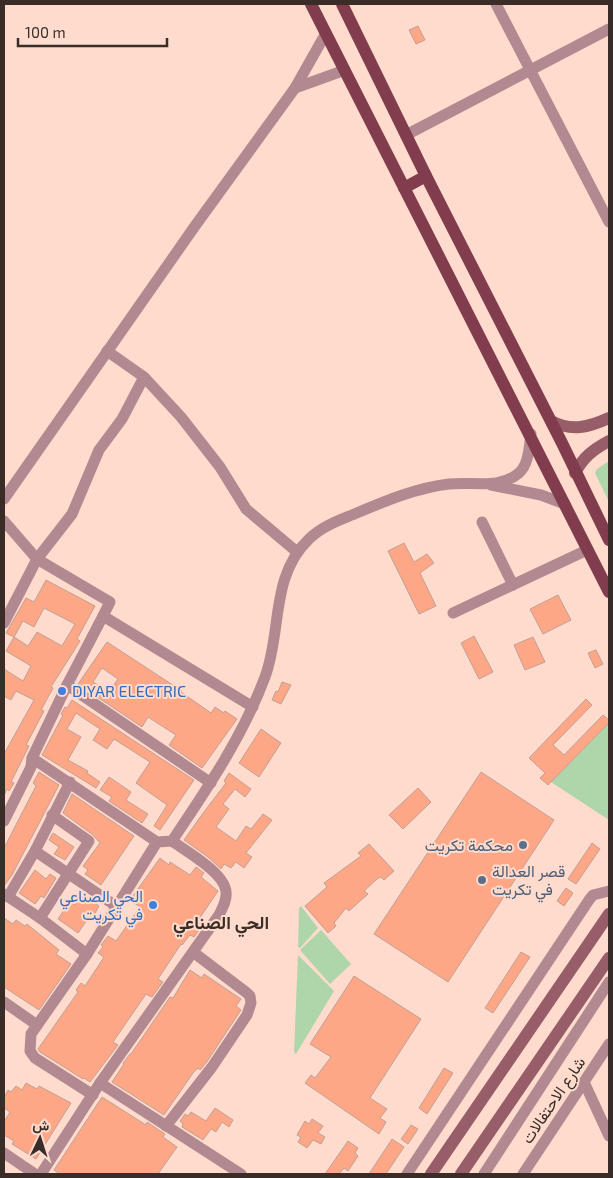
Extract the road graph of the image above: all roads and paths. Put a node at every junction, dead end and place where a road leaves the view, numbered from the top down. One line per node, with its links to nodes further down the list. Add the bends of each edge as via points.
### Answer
1 (311, 4): 5 (main road)
2 (342, 4): 9 (main road)
3 (496, 4): 7 (street)
4 (609, 29): 7 (street)
5 (326, 33): 6 (main road); 8 (street)
6 (345, 70): 8 (street); 11 (main road)
7 (531, 70): 9 (street); 12 (street)
8 (295, 88): 13 (street)
9 (406, 135): 10 (main road)
10 (426, 176): 11 (main road); 16 (main road)
11 (404, 188): 17 (main road)
12 (609, 222)
13 (106, 351): 14 (street); 21 (street)
14 (144, 377): 27 (street, via 220,467 246,509); 28 (street, via 122,419 99,450 72,514)
15 (609, 418): 16 (main road, via 576,428)
16 (551, 421): 19 (main road)
17 (531, 434): 20 (street, via 522,470 512,478); 22 (main road)
18 (609, 440): 19 (main road, via 590,452)
19 (576, 473): 25 (main road)
20 (487, 484): 22 (street, via 541,495); 27 (street, via 451,483 413,491 329,525)
21 (4, 499)
22 (565, 504): 26 (main road)
23 (4, 522): 28 (street)
24 (482, 522): 29 (street)
25 (609, 540)
26 (587, 550): 29 (street); 30 (main road)
27 (297, 552): 35 (street, via 284,580 266,675)
28 (38, 559): 32 (street, via 110,602); 33 (street)
29 (513, 585): 31 (street)
30 (609, 592)
31 (454, 614)
32 (103, 616): 34 (street); 35 (street)
33 (4, 623)
34 (67, 685): 36 (street); 38 (street)
35 (253, 707): 38 (street)
36 (32, 758): 37 (street); 40 (street, via 31,768)
37 (70, 782): 39 (street); 42 (street)
38 (211, 783): 41 (street)
39 (52, 816): 43 (street); 44 (street, via 89,841)
40 (4, 821)
41 (172, 841): 42 (street); 50 (street, via 218,876 226,893 219,915)
42 (157, 842): 47 (street)
43 (35, 851): 44 (street); 46 (street)
44 (69, 872): 47 (street); 49 (street)
45 (609, 891): 67 (street, via 593,895 589,900)
46 (6, 896): 49 (street)
47 (116, 906): 51 (street)
48 (609, 914): 68 (main road)
49 (40, 918): 51 (street)
50 (193, 952): 58 (street); 60 (street, via 247,993 251,1003 248,1014 212,1067)
51 (87, 954): 55 (street)
52 (609, 958): 69 (main road)
53 (609, 982): 70 (street)
54 (4, 1002): 55 (street)
55 (37, 1025): 59 (street, via 30,1039 33,1056)
56 (609, 1044): 57 (street, شارع الاحتفالات)
57 (584, 1082): 61 (street); 63 (street, شارع الاحتفالات)
58 (100, 1083): 59 (street); 60 (street)
59 (93, 1095): 65 (street)
60 (166, 1126): 66 (street)
61 (609, 1136)
62 (4, 1153): 64 (street)
63 (525, 1173)
64 (35, 1174)
65 (41, 1174)
66 (241, 1174)
67 (407, 1174)
68 (431, 1174)
69 (461, 1174)
70 (484, 1174)

